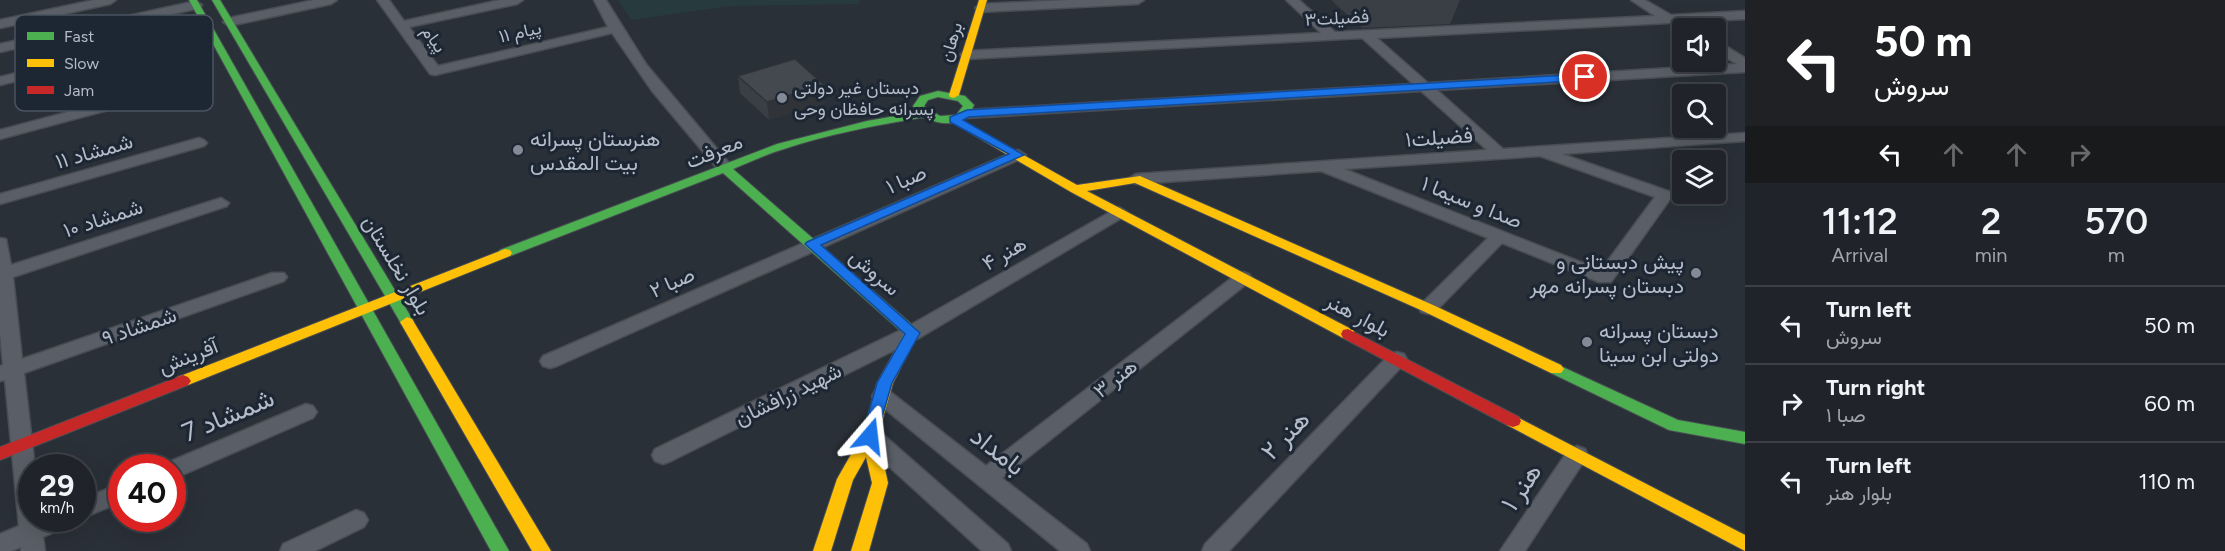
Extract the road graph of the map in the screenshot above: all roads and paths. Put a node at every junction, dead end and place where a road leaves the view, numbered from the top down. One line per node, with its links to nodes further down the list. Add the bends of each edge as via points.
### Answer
1 (110, 0): 12 (street)
2 (217, 0): 10 (street); 19 (street, بلوار نخلستان)
3 (331, 0): 19 (street)
4 (383, 0): 21 (street, پیام)
5 (517, 0): 21 (street)
6 (600, 0): 22 (street)
7 (1138, 0): 11 (street)
8 (1292, 0): 25 (street)
9 (1637, 0): 15 (street)
10 (194, 3): 13 (street)
11 (982, 4): 30 (street, برهان)
12 (41, 15)
13 (142, 15)
14 (1745, 15): 15 (street, فضیلت۳)
15 (1669, 19): 18 (street); 23 (street, فضیلت۳)
16 (1456, 20): 23 (street)
17 (15, 21): 20 (street)
18 (1672, 21)
19 (229, 22): 59 (street, بلوار نخلستان)
20 (0, 24)
21 (402, 25): 32 (street, پیام)
22 (614, 29): 32 (street, پیام ۱۱); 47 (street)
23 (1468, 29): 24 (street, فضیلت۳)
24 (1366, 35): 25 (street, فضیلت۳); 35 (street)
25 (1332, 36): 30 (street, فضیلت۳)
26 (213, 37): 60 (street)
27 (15, 45): 28 (street)
28 (0, 48)
29 (1726, 53): 31 (street)
30 (966, 56): 36 (street, برهان)
31 (1745, 66): 35 (street)
32 (435, 71)
33 (15, 77): 34 (street)
34 (0, 81)
35 (1425, 87): 39 (street); 44 (street)
36 (954, 95): 38 (street, via 924,98 918,106); 39 (street, via 969,105)
37 (89, 111): 40 (street)
38 (924, 114): 39 (street, معرفت, via 940,120); 47 (street, معرفت, via 781,146)
39 (961, 116): 45 (street, بلوار هنر)
40 (0, 135)
41 (1745, 137): 43 (street, فضیلت۱)
42 (199, 143): 50 (street, شمشاد ۱۱)
43 (1538, 151): 44 (street, فضیلت۱); 53 (street, صدا و سیما ۱, via 1665,195 1605,278)
44 (1500, 154): 46 (street, فضیلت۱)
45 (1018, 155): 49 (street, بلوار هنر); 55 (street, صبا ۱)
46 (1323, 166): 48 (street, فضیلت۱); 53 (street, صدا و سیما ۱)
47 (726, 169): 55 (street, سروش); 59 (street, معرفت)
48 (1136, 179): 49 (street); 61 (street, بلوار هنر)
49 (1075, 189): 52 (street, بلوار هنر)
50 (0, 199)
51 (221, 203): 56 (street, شمشاد ۱۰)
52 (1119, 212): 58 (street, بلوار هنر); 62 (street, هنر ۴)
53 (1498, 237): 61 (street)
54 (0, 243): 56 (street)
55 (812, 244): 62 (street, سروش); 64 (street, صبا ۲)
56 (2, 275): 65 (street)
57 (278, 277): 65 (street, شمشاد ۹)
58 (1243, 278): 63 (street, بلوار هنر); 75 (street, هنر ۳)
59 (391, 297): 60 (street, آفرینش); 82 (street, بلوار نخلستان)
60 (364, 308): 70 (street, آفرینش); 81 (street)
61 (1428, 309): 69 (street, بلوار هنر, via 1675,426)
62 (912, 333): 66 (street); 72 (street, شهید زرافشان)
63 (1397, 359): 73 (street, بلوار هنر); 87 (street, هنر ۲)
64 (550, 361)
65 (7, 372): 70 (street)
66 (882, 396): 68 (street); 75 (street, بامداد)
67 (306, 412): 74 (street, شمشاد 7)
68 (870, 436): 83 (street, via 845,479); 84 (street, via 879,483); 85 (street)
69 (1745, 438)
70 (21, 445): 71 (street, آفرینش); 77 (street)
71 (0, 454)
72 (663, 455)
73 (1577, 455): 78 (street, بلوار هنر); 88 (street, هنر ۱)
74 (186, 464)
75 (986, 478): 86 (street, بامداد)
76 (356, 520): 80 (street)
77 (32, 541): 79 (street)
78 (1745, 544)
79 (0, 545)
80 (292, 551)
81 (500, 551)
82 (542, 551)
83 (822, 551)
84 (860, 551)
85 (999, 551)
86 (1078, 551)
87 (1214, 551)
88 (1512, 551)

